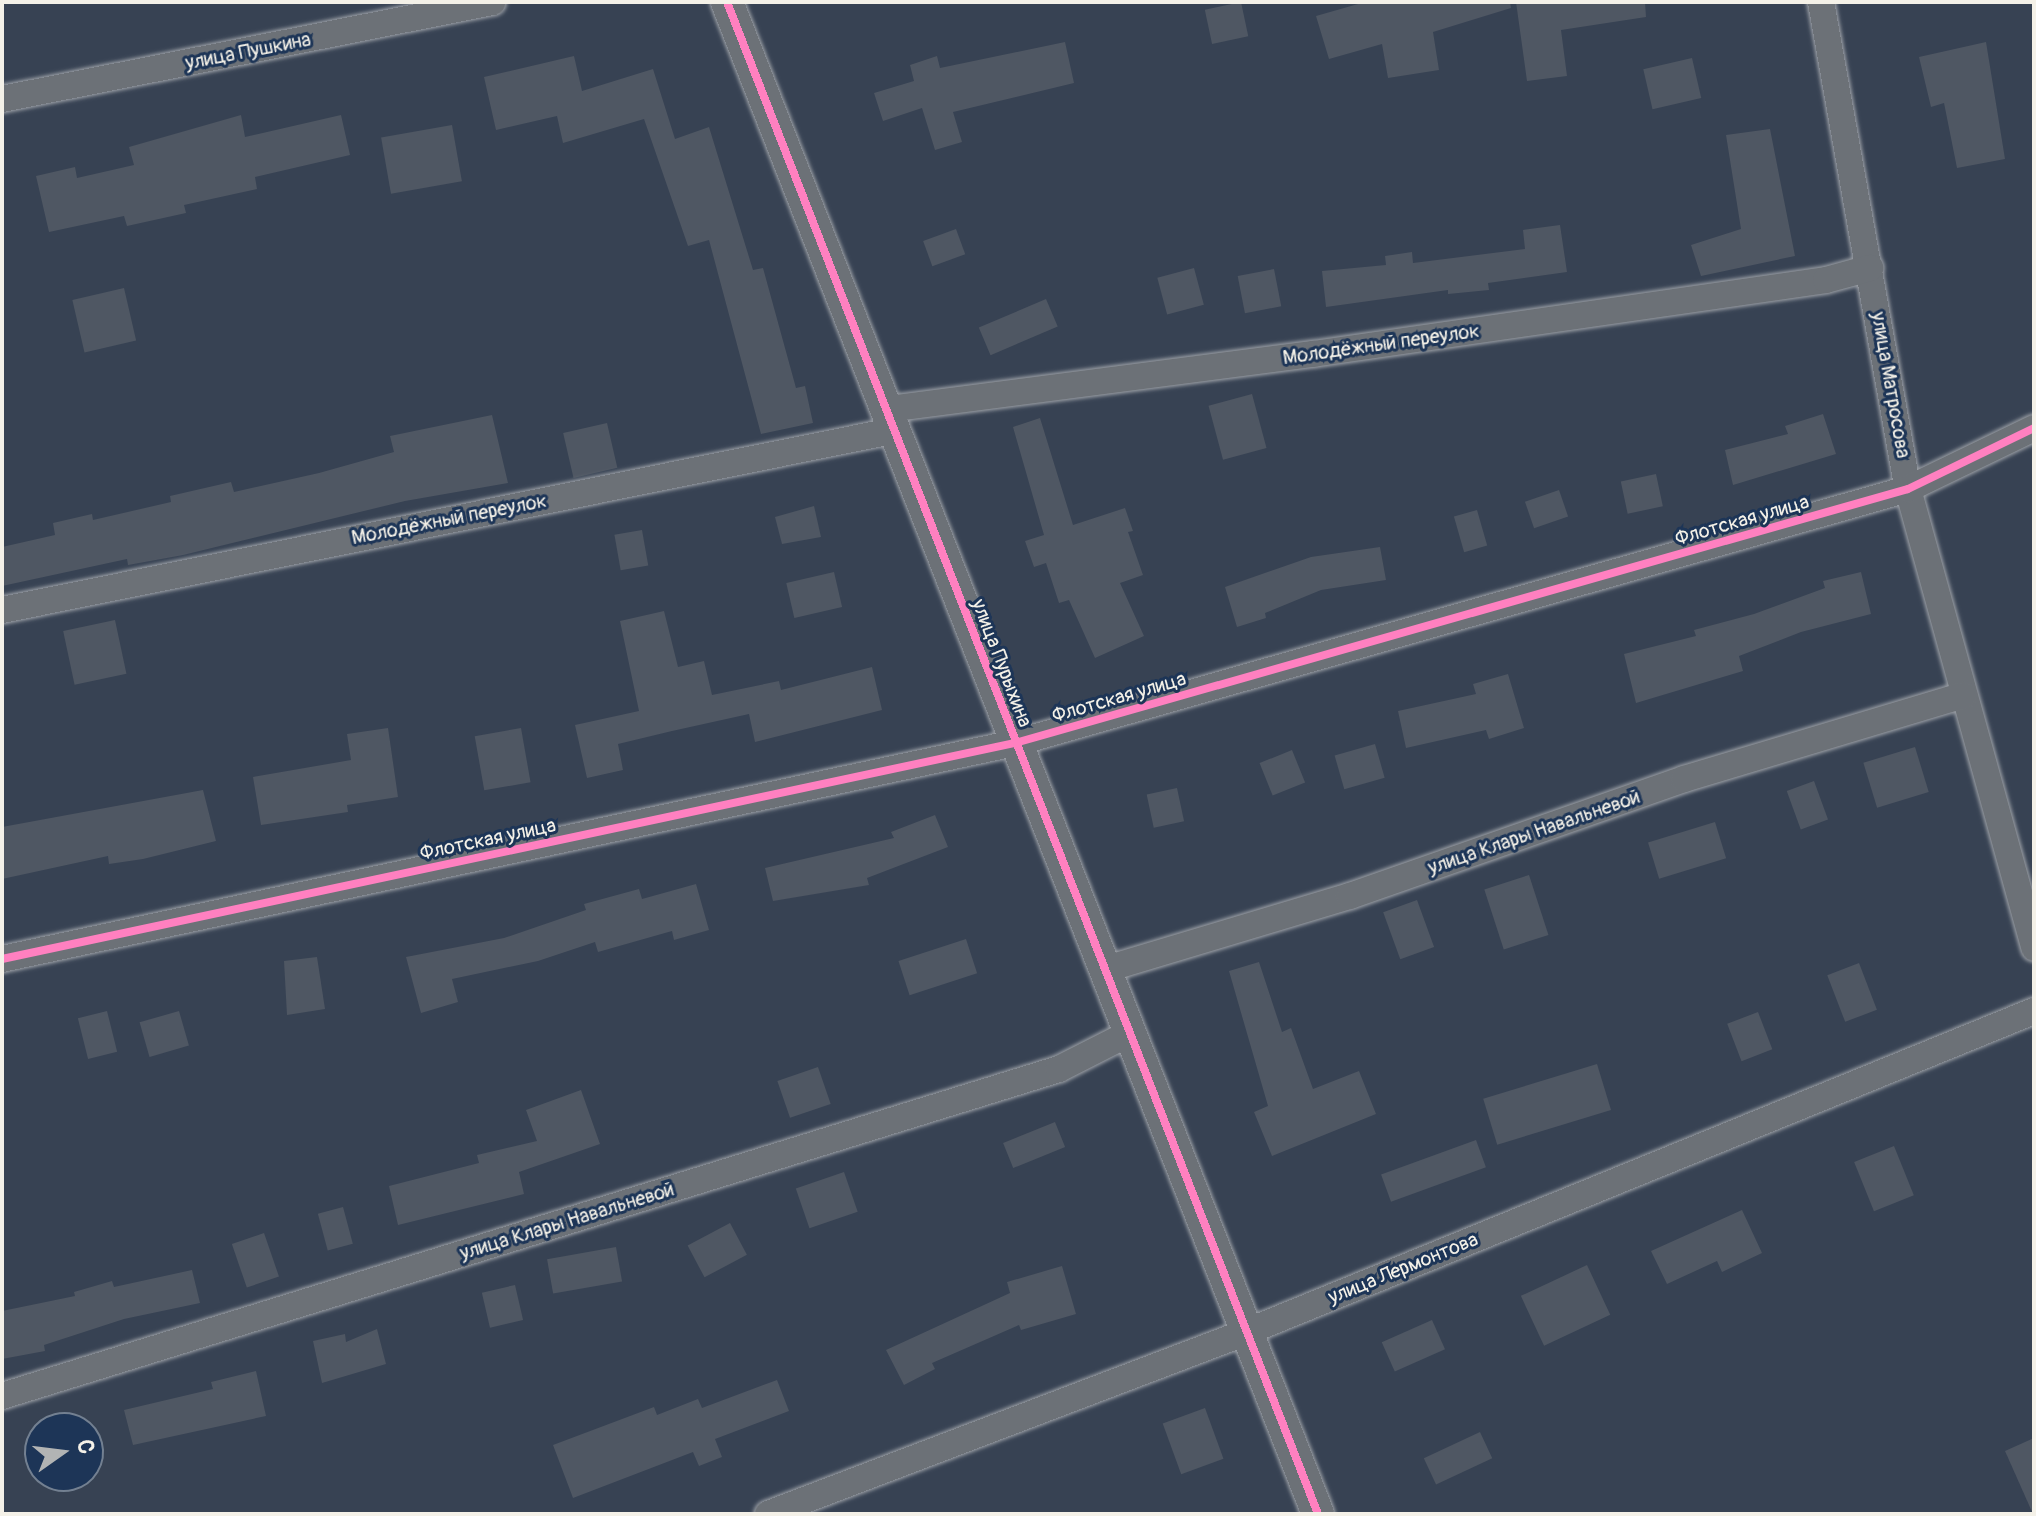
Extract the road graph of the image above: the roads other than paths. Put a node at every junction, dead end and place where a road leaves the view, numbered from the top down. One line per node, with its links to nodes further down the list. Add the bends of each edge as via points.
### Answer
1 (493, 2): 4 (street, улица Пушкина)
2 (727, 2): 7 (street, улица Пурыхина)
3 (1821, 2): 6 (street, улица Матросова)
4 (397, 12): 5 (street, улица Пушкина)
5 (2, 99)
6 (1870, 268): 7 (street, Молодёжный переулок, via 1826,280); 9 (street, улица Матросова)
7 (893, 420): 10 (street, Молодёжный переулок); 12 (street, улица Пурыхина)
8 (2034, 428): 9 (street, Флотская улица)
9 (1908, 489): 11 (street, улица Матросова); 12 (street, Флотская улица)
10 (2, 610)
11 (1964, 695): 13 (street, улица Матросова); 15 (street, улица Клары Навальневой, via 1684,779 1350,896)
12 (1015, 743): 14 (street, Флотская улица); 15 (street, улица Пурыхина)
13 (2034, 948)
14 (2, 959)
15 (1103, 970): 17 (street, улица Пурыхина)
16 (2034, 1011): 18 (street, улица Лермонтова)
17 (1128, 1034): 18 (street, улица Пурыхина); 19 (street, улица Клары Навальневой, via 1059,1069)
18 (1244, 1333): 20 (street, улица Лермонтова); 21 (street, улица Пурыхина)
19 (2, 1396)
20 (768, 1514)
21 (1318, 1514)

